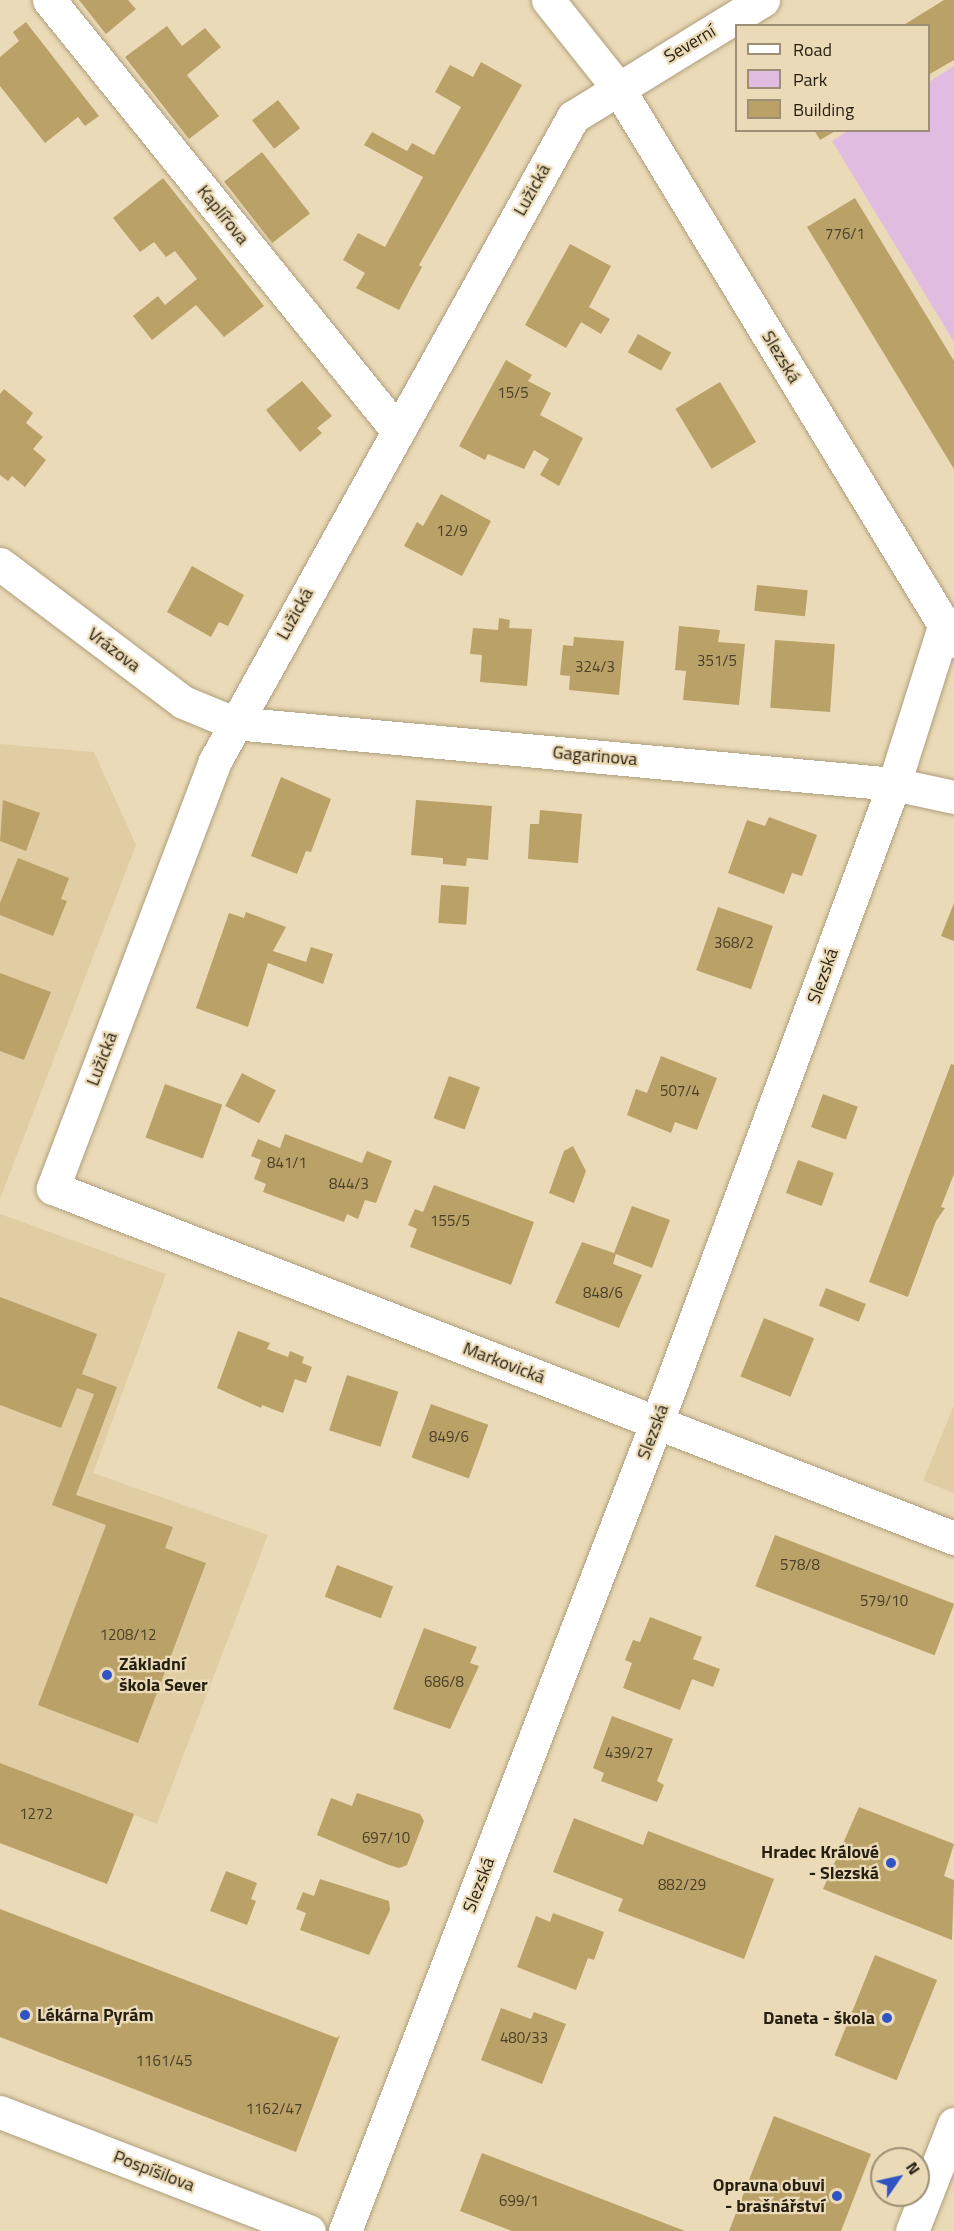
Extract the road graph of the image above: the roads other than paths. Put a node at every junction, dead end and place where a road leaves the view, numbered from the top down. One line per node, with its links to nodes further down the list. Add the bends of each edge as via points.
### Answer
1 (49, 0): 5 (street, Kaplířova)
2 (548, 0): 4 (street, Slezská)
3 (763, 0): 4 (street, Severní)
4 (618, 88): 5 (street, Lužická, via 573,117); 7 (street, Slezská)
5 (397, 430): 8 (street, Lužická)
6 (0, 564): 8 (street, Vrázova, via 183,702)
7 (949, 634): 9 (street, Slezská)
8 (234, 723): 9 (street, Gagarinova); 11 (street, Lužická, via 215,761)
9 (894, 784): 10 (street, Gagarinova); 12 (street, Slezská)
10 (954, 797)
11 (53, 1188): 12 (street, Markovická)
12 (657, 1422): 13 (street, Markovická); 17 (street, Slezská)
13 (954, 1538)
14 (0, 2112): 16 (street, Pospíšilova)
15 (954, 2124): 18 (street)
16 (309, 2231)
17 (345, 2231)
18 (912, 2231)

